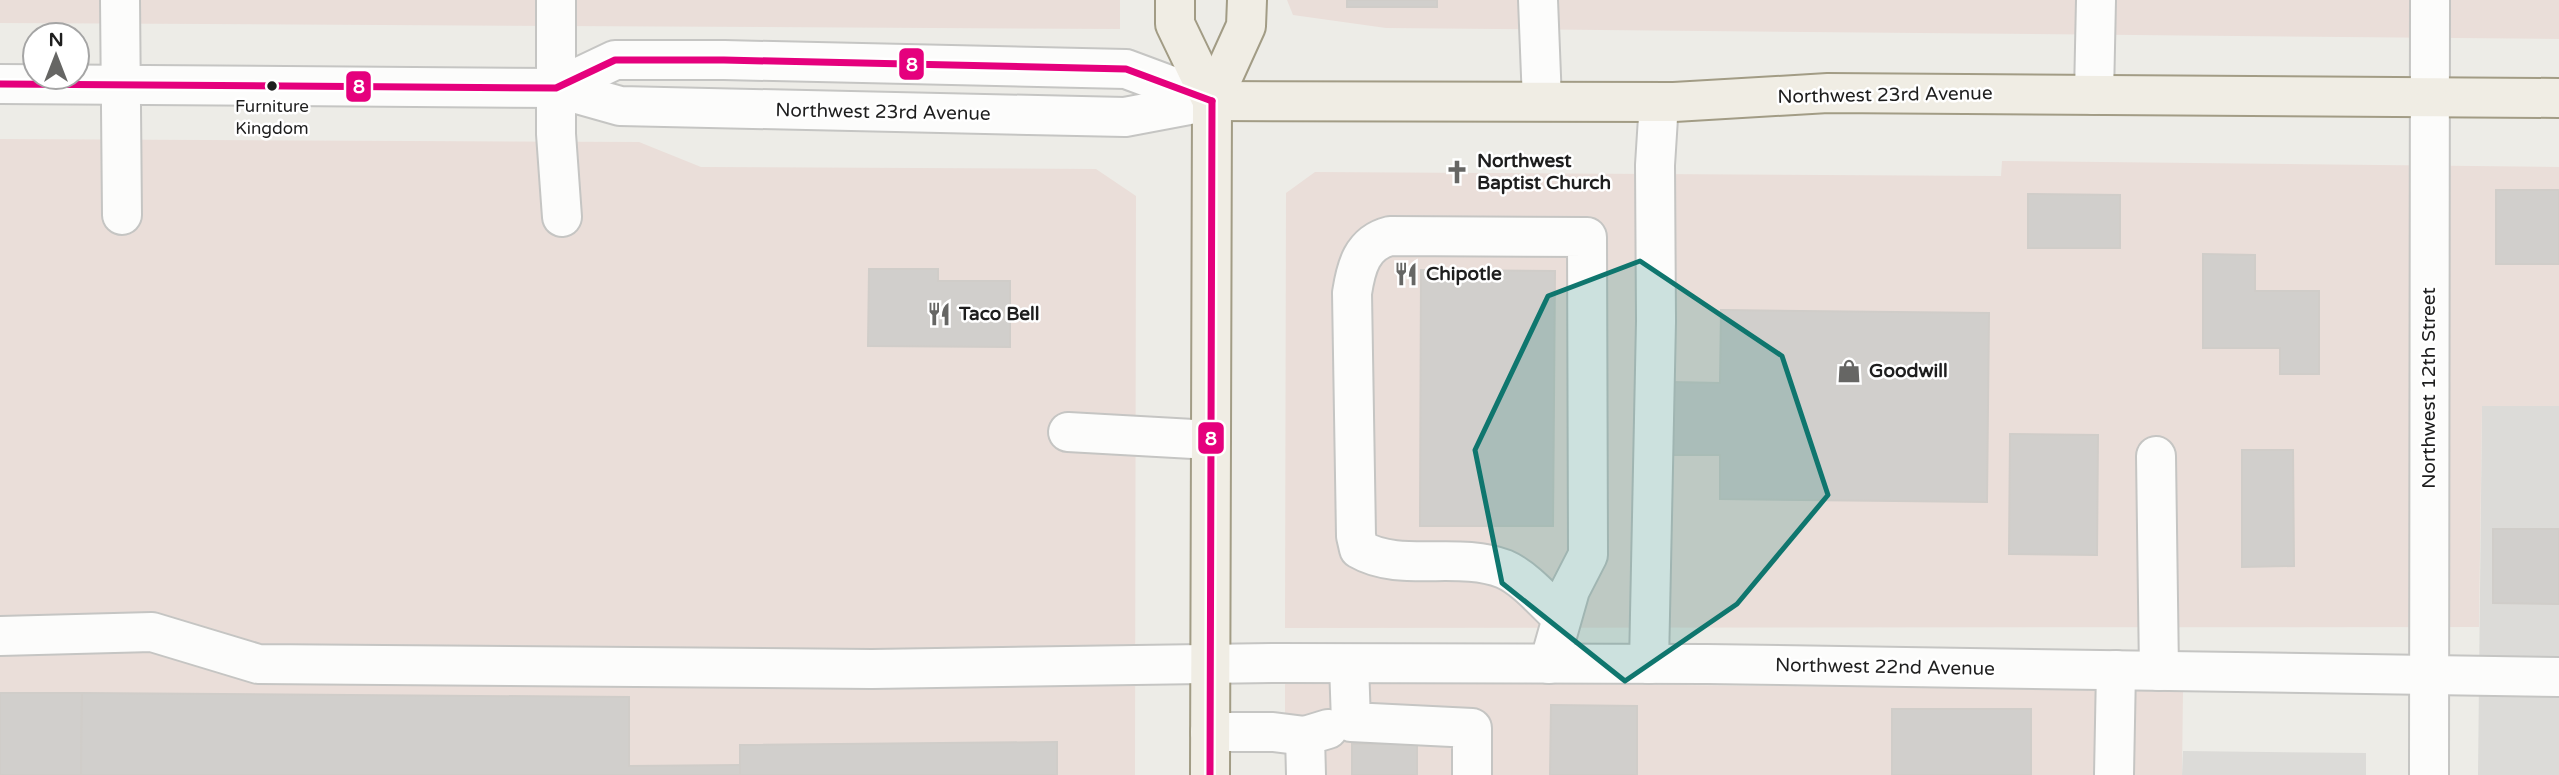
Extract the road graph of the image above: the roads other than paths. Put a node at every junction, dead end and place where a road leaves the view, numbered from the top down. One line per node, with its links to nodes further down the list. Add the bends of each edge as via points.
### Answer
1 (120, 0): 9 (street)
2 (556, 0): 10 (street)
3 (1175, 0): 14 (main road, via 1174,24)
4 (1247, 0): 14 (main road, via 1247,26)
5 (1538, 0): 15 (street)
6 (2096, 0): 11 (street)
7 (2430, 0): 12 (street, Northwest 12th Street)
8 (0, 84): 9 (street)
9 (120, 85): 10 (street); 17 (street)
10 (556, 89): 14 (street, Northwest 23rd Avenue, via 620,106 1125,117); 14 (street, Northwest 23rd Avenue, via 615,60 724,60 1126,69); 18 (street)
11 (2094, 94): 12 (main road, Northwest 23rd Avenue); 16 (main road, Northwest 23rd Avenue, via 1828,93)
12 (2430, 97): 13 (main road, Northwest 23rd Avenue); 30 (street, Northwest 12th Street)
13 (2559, 98)
14 (1212, 101): 15 (main road, Northwest 23rd Avenue); 20 (main road)
15 (1542, 101): 16 (main road, Northwest 23rd Avenue)
16 (1659, 102): 26 (street)
17 (122, 215)
18 (562, 217)
19 (1068, 432): 20 (street)
20 (1211, 440): 27 (main road)
21 (2156, 456): 29 (street)
22 (1562, 618): 22 (street, via 1588,555 1587,237 1379,239 1368,247 1355,272 1352,293 1359,549 1390,559 1480,562 1506,570); 25 (street)
23 (0, 636): 27 (street, Northwest 22nd Avenue, via 152,632 258,664 859,669)
24 (1349, 664): 25 (street, Northwest 22nd Avenue); 27 (street, Northwest 22nd Avenue); 32 (street)
25 (1549, 664): 26 (street, Northwest 22nd Avenue)
26 (1649, 664): 28 (street, Northwest 22nd Avenue)
27 (1210, 666): 33 (main road)
28 (2116, 670): 29 (street, Northwest 22nd Avenue); 38 (street)
29 (2159, 671): 30 (street, Northwest 22nd Avenue)
30 (2429, 676): 31 (street, Northwest 22nd Avenue); 39 (street, Northwest 12th Street)
31 (2559, 677)
32 (1350, 722): 34 (street); 37 (street, via 1472,728)
33 (1210, 732): 34 (street); 35 (main road)
34 (1305, 736): 36 (street)
35 (1210, 775)
36 (1306, 775)
37 (1472, 775)
38 (2114, 775)
39 (2429, 775)

